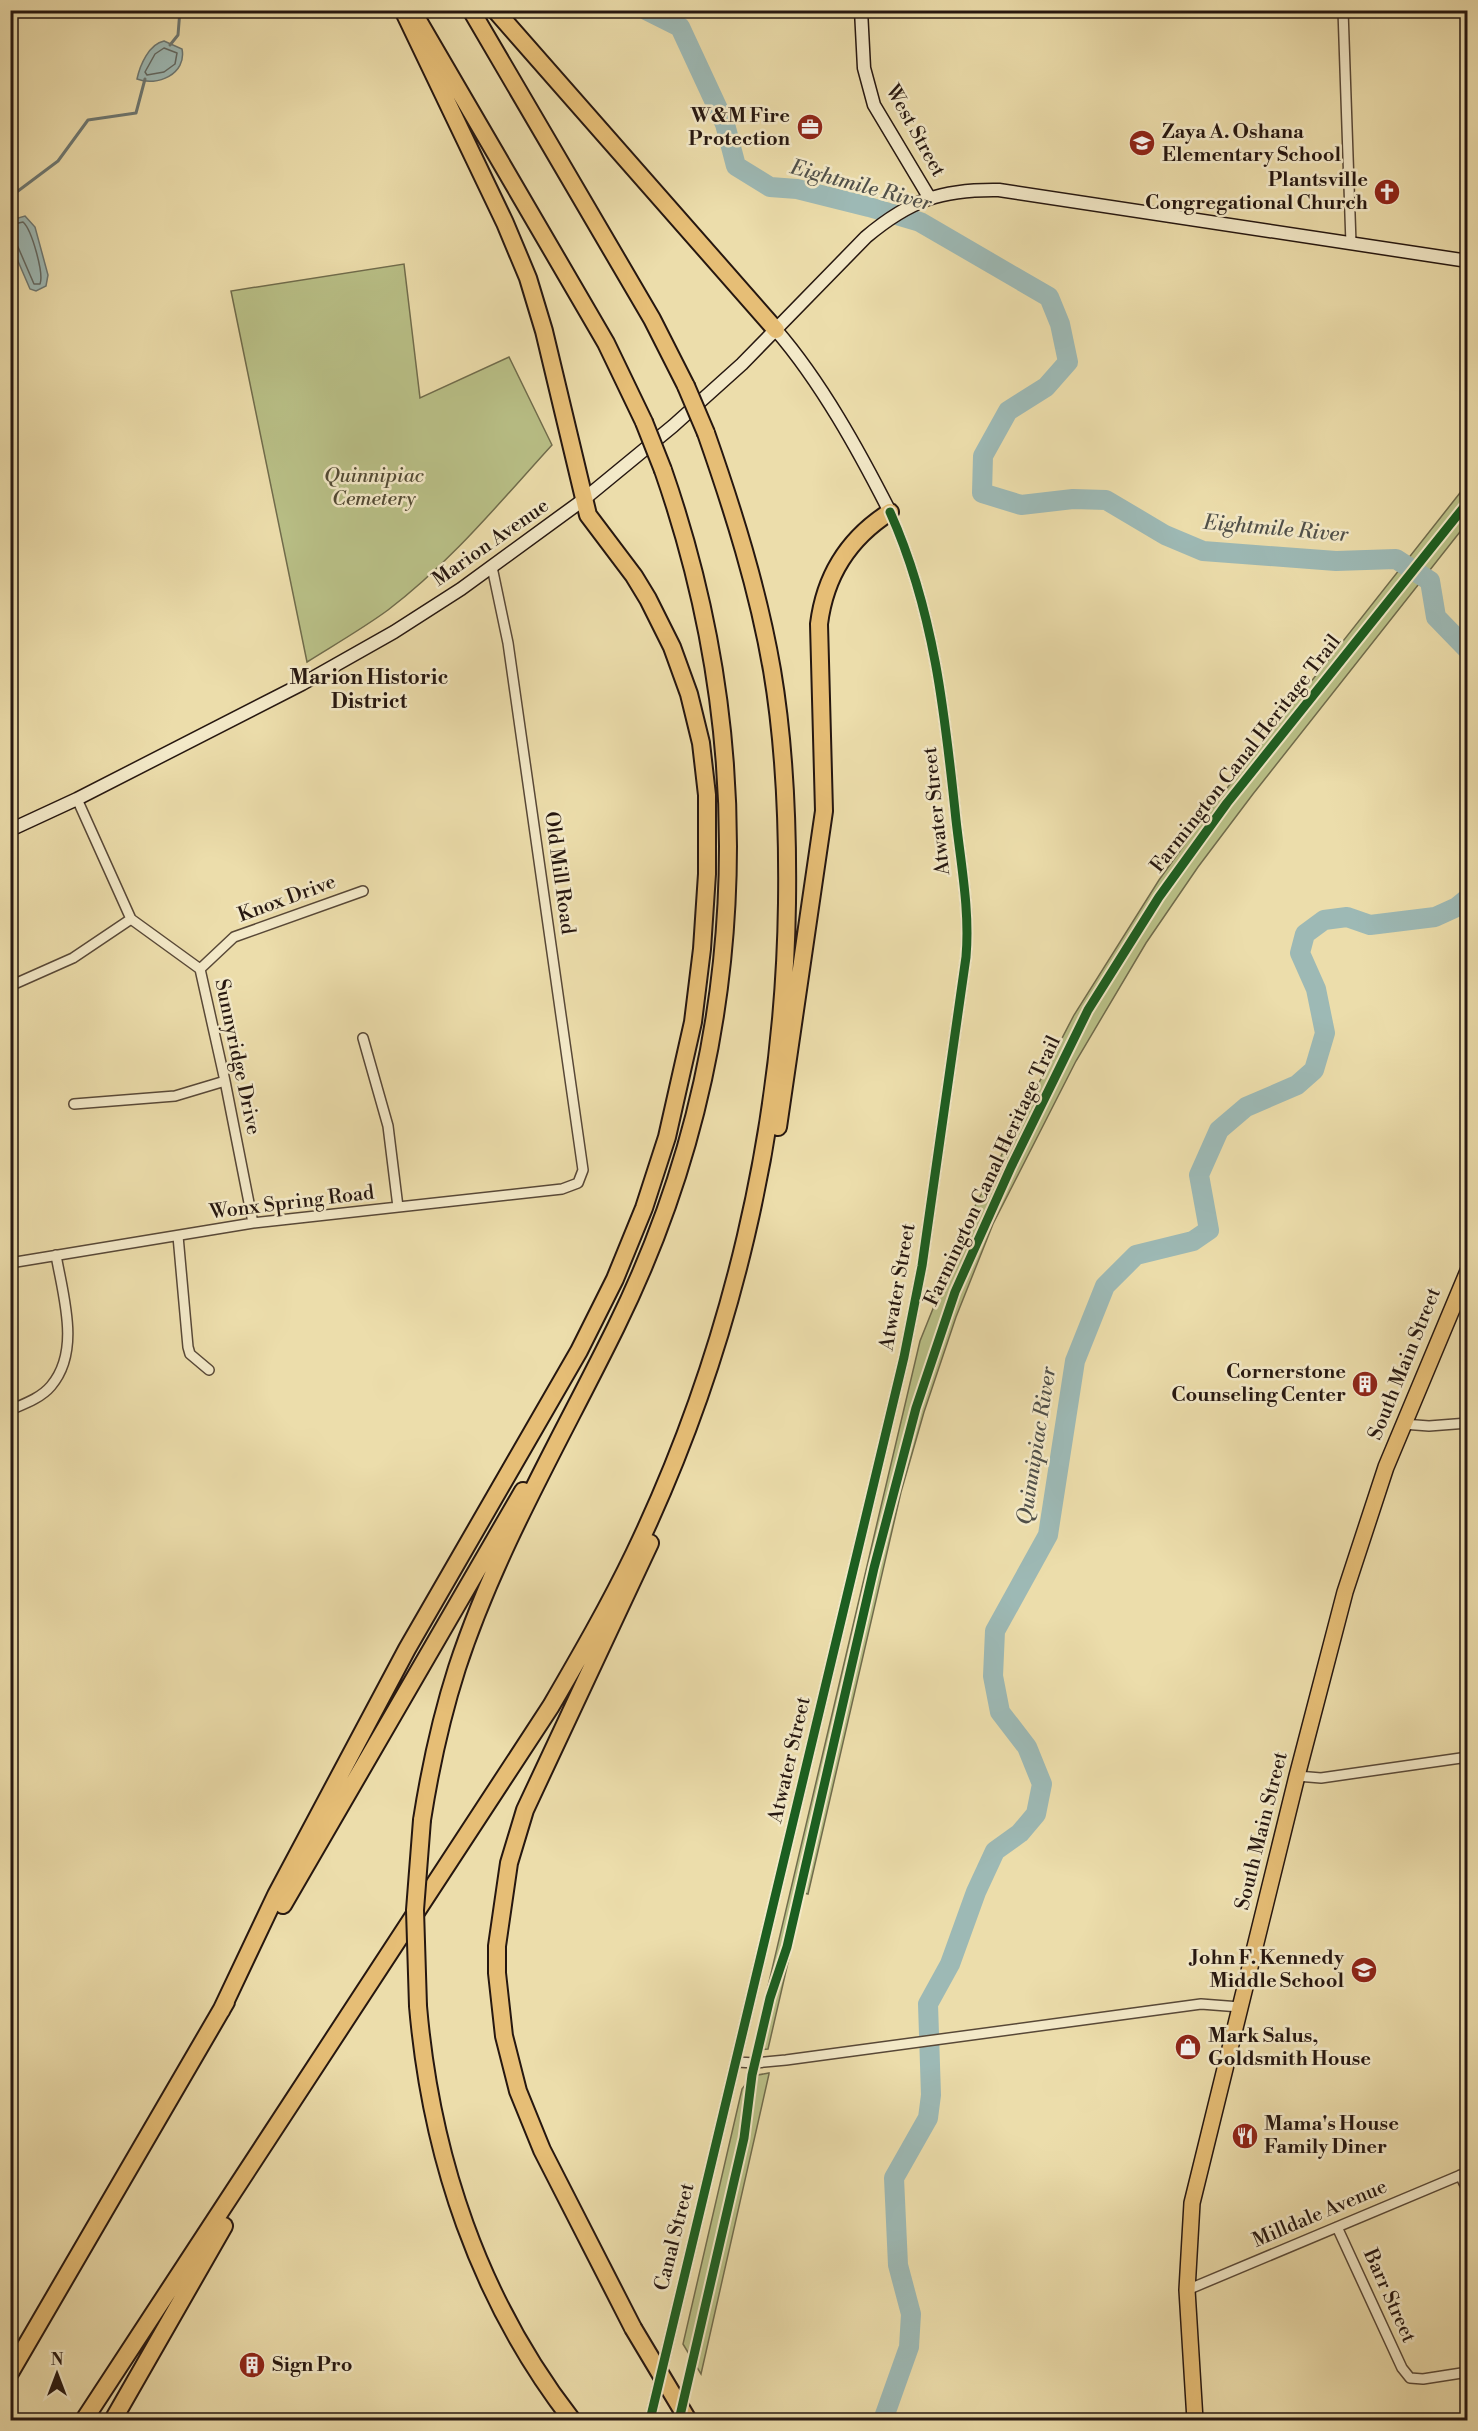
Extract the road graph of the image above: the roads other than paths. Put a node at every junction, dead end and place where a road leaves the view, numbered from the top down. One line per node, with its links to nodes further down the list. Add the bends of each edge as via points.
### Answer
1 (403, 10): 11 (highway, via 525,269 544,331)
2 (413, 10): 31 (highway, bridge, via 596,324 644,422 682,528 702,604 722,718 729,834 724,951 707,1066 676,1180 634,1288)
3 (471, 10): 25 (highway, bridge, via 652,319 686,386 706,433 741,541 765,631 778,714 787,877 783,993 770,1108)
4 (495, 10): 10 (highway)
5 (861, 10): 7 (main road, West Street, via 864,69 874,105)
6 (1343, 10): 8 (street)
7 (929, 198): 8 (main road, Marion Avenue, via 952,192 999,190); 10 (main road, Marion Avenue, via 887,220 849,253)
8 (1350, 244): 9 (main road, Marion Avenue)
9 (1467, 261)
10 (776, 330): 11 (main road, Marion Avenue, via 710,394); 12 (main road, Atwater Street, via 825,399)
11 (584, 500): 13 (main road, Marion Avenue); 40 (highway, via 593,523 634,576 660,622 681,671 701,743 708,835 702,949 693,1022 677,1097 647,1199 597,1318 406,1649 276,1895)
12 (890, 512): 25 (highway, via 867,528 843,556 821,605 824,819 779,1123); 42 (street, Atwater Street, via 917,583 937,664 966,905 966,957 914,1311)
13 (492, 567): 14 (main road, Marion Avenue, via 333,667); 23 (street, Old Mill Road, via 508,643 582,1158)
14 (77, 799): 15 (main road, Marion Avenue); 17 (street, Sunnyridge Drive)
15 (10, 830)
16 (363, 891): 18 (street, Knox Drive, via 234,937)
17 (131, 919): 18 (street, Sunnyridge Drive); 19 (street, via 73,958)
18 (200, 969): 21 (street, Sunnyridge Drive)
19 (10, 986)
20 (363, 1038): 24 (street, via 388,1126)
21 (225, 1082): 22 (street, via 175,1096); 26 (street, Sunnyridge Drive)
22 (74, 1104)
23 (578, 1183): 24 (street, Wonx Spring Road, via 562,1189)
24 (398, 1207): 26 (street, Wonx Spring Road)
25 (749, 1222): 36 (highway, via 718,1335)
26 (253, 1223): 27 (street, Wonx Spring Road)
27 (178, 1236): 28 (street, Wonx Spring Road); 32 (street, via 188,1347 190,1354)
28 (56, 1255): 29 (street, Wonx Spring Road); 33 (street, via 68,1351 50,1388)
29 (10, 1263)
30 (1467, 1270): 34 (highway, South Main Street)
31 (598, 1361): 40 (highway); 51 (highway, bridge, via 508,1544 469,1635 440,1728 422,1821 415,1910 424,2068 447,2170 486,2278 516,2338)
32 (209, 1370)
33 (10, 1410)
34 (1403, 1424): 35 (street); 38 (highway, South Main Street, via 1348,1585)
35 (1467, 1424)
36 (680, 1445): 41 (highway, via 635,1552 563,1686); 53 (highway, bridge, via 648,1550 525,1809 507,1872 497,1973 504,2036 518,2091 542,2150 633,2328)
37 (1467, 1757): 38 (street, via 1321,1778)
38 (1297, 1776): 39 (highway, South Main Street)
39 (1240, 2007): 42 (street, via 1201,2004 755,2063); 46 (highway, South Main Street, via 1192,2203)
40 (221, 2011): 48 (highway)
41 (326, 2050): 49 (highway); 50 (highway)
42 (737, 2062): 52 (street, Canal Street)
43 (1464, 2173): 44 (street); 45 (street, Milldale Avenue)
44 (1467, 2191)
45 (1338, 2227): 46 (street, Milldale Avenue); 47 (street, Barr Street, via 1410,2378)
46 (1187, 2290): 54 (highway, South Main Street)
47 (1467, 2372)
48 (10, 2373)
49 (84, 2421)
50 (113, 2421)
51 (572, 2421)
52 (650, 2421)
53 (688, 2421)
54 (1195, 2421)

